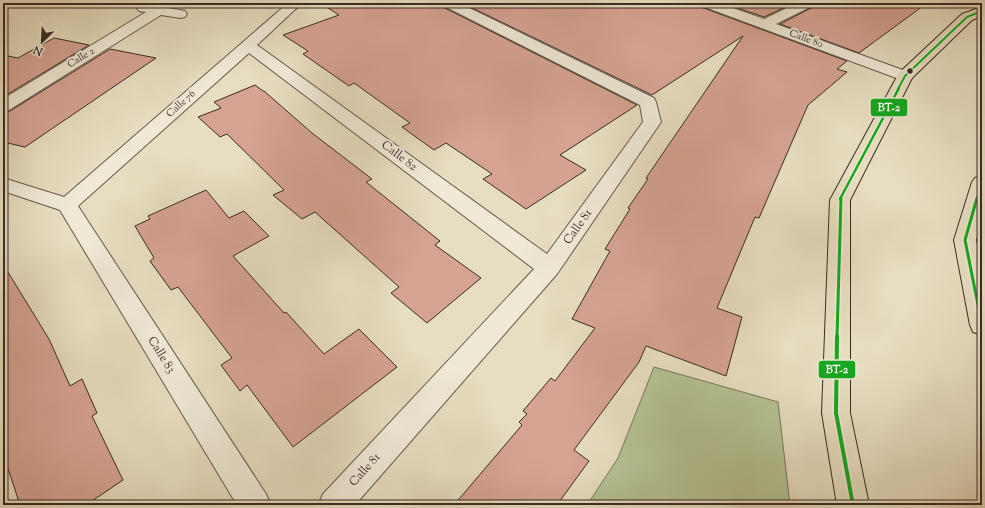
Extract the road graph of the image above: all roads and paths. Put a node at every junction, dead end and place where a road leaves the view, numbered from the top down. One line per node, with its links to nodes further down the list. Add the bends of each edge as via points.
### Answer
1 (296, 3): 10 (street, Calle 76)
2 (448, 3): 16 (street, Calle 81, via 648,102 652,122)
3 (707, 3): 9 (street, Calle 80)
4 (807, 3): 9 (street)
5 (137, 6): 6 (street)
6 (159, 10): 8 (street); 12 (street, Calle 2)
7 (982, 11): 11 (main road, via 967,17)
8 (180, 14)
9 (765, 24): 11 (street, Calle 80)
10 (248, 45): 15 (street, Calle 76); 16 (street, Calle 82)
11 (905, 76): 20 (main road, via 840,200 836,413)
12 (3, 106)
13 (982, 182): 17 (main road, via 966,240)
14 (3, 184): 15 (street)
15 (67, 205): 18 (street, Calle 83)
16 (549, 268): 19 (street, Calle 81)
17 (982, 325)
18 (256, 505)
19 (334, 505)
20 (853, 505)

